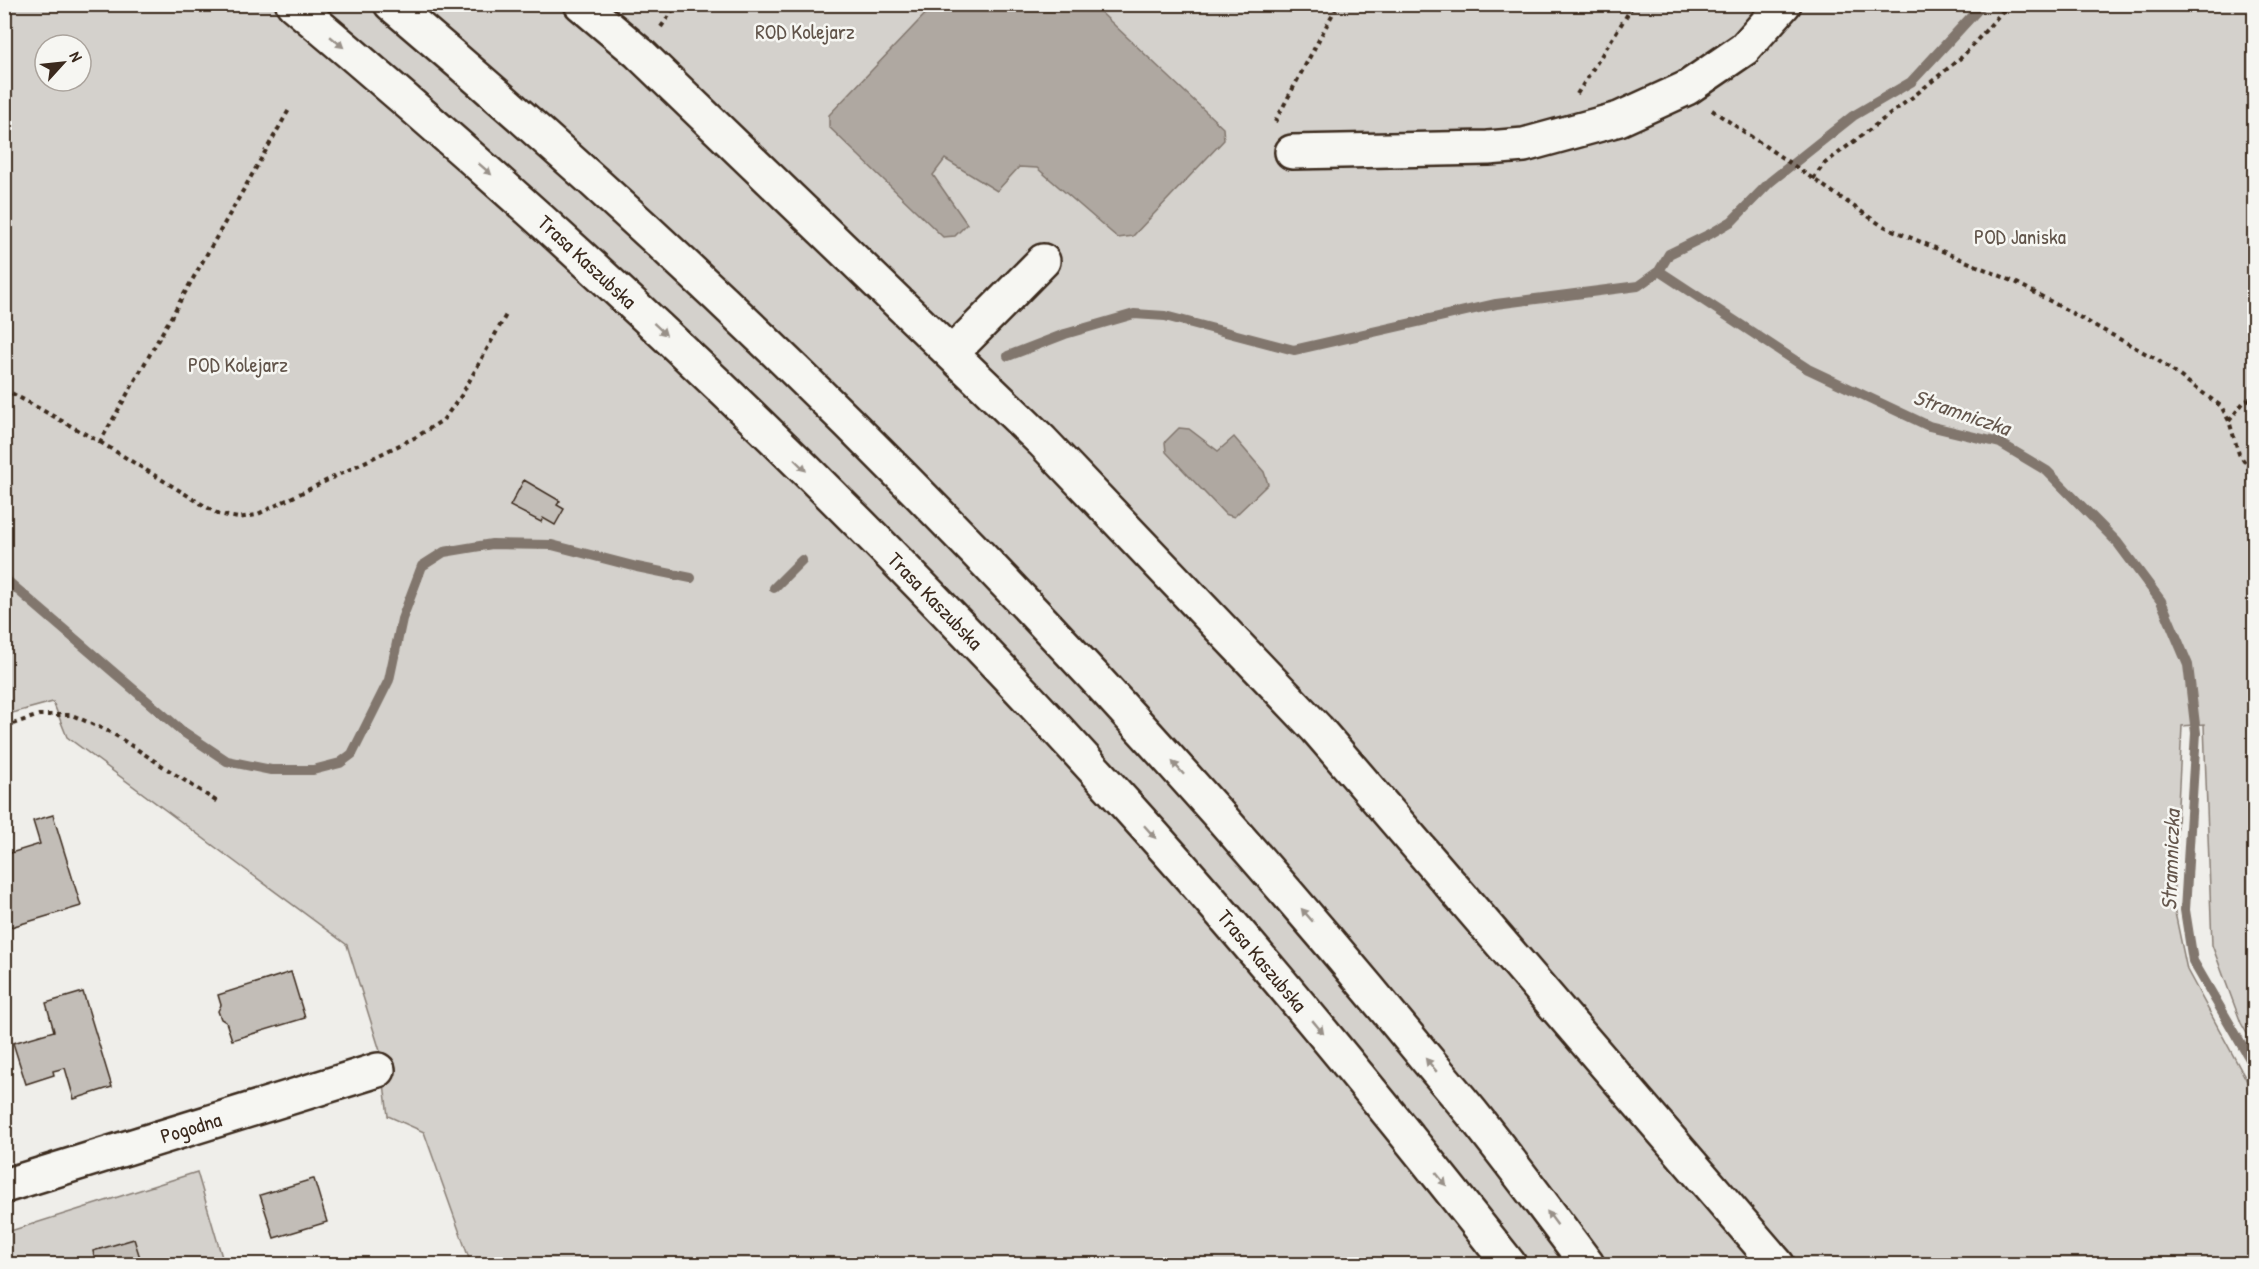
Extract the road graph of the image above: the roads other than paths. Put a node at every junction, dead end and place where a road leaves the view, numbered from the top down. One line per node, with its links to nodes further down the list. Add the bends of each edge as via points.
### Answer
1 (292, 4): 10 (main road, Trasa Kaszubska, one-way to 10, via 533,211 868,531 1066,740 1218,909 1326,1036)
2 (392, 4): 11 (main road, one-way to 2, via 1469,1109 1315,923 1037,614 744,320 582,170)
3 (581, 4): 7 (main road, via 639,53)
4 (1784, 4): 5 (main road, via 1744,49 1687,88 1619,119 1524,145)
5 (1292, 152)
6 (1043, 261): 7 (main road)
7 (952, 353): 12 (main road, via 1042,441 1317,729)
8 (378, 1070): 9 (main road, Pogodna)
9 (4, 1186)
10 (1509, 1264)
11 (1587, 1264)
12 (1777, 1264)

